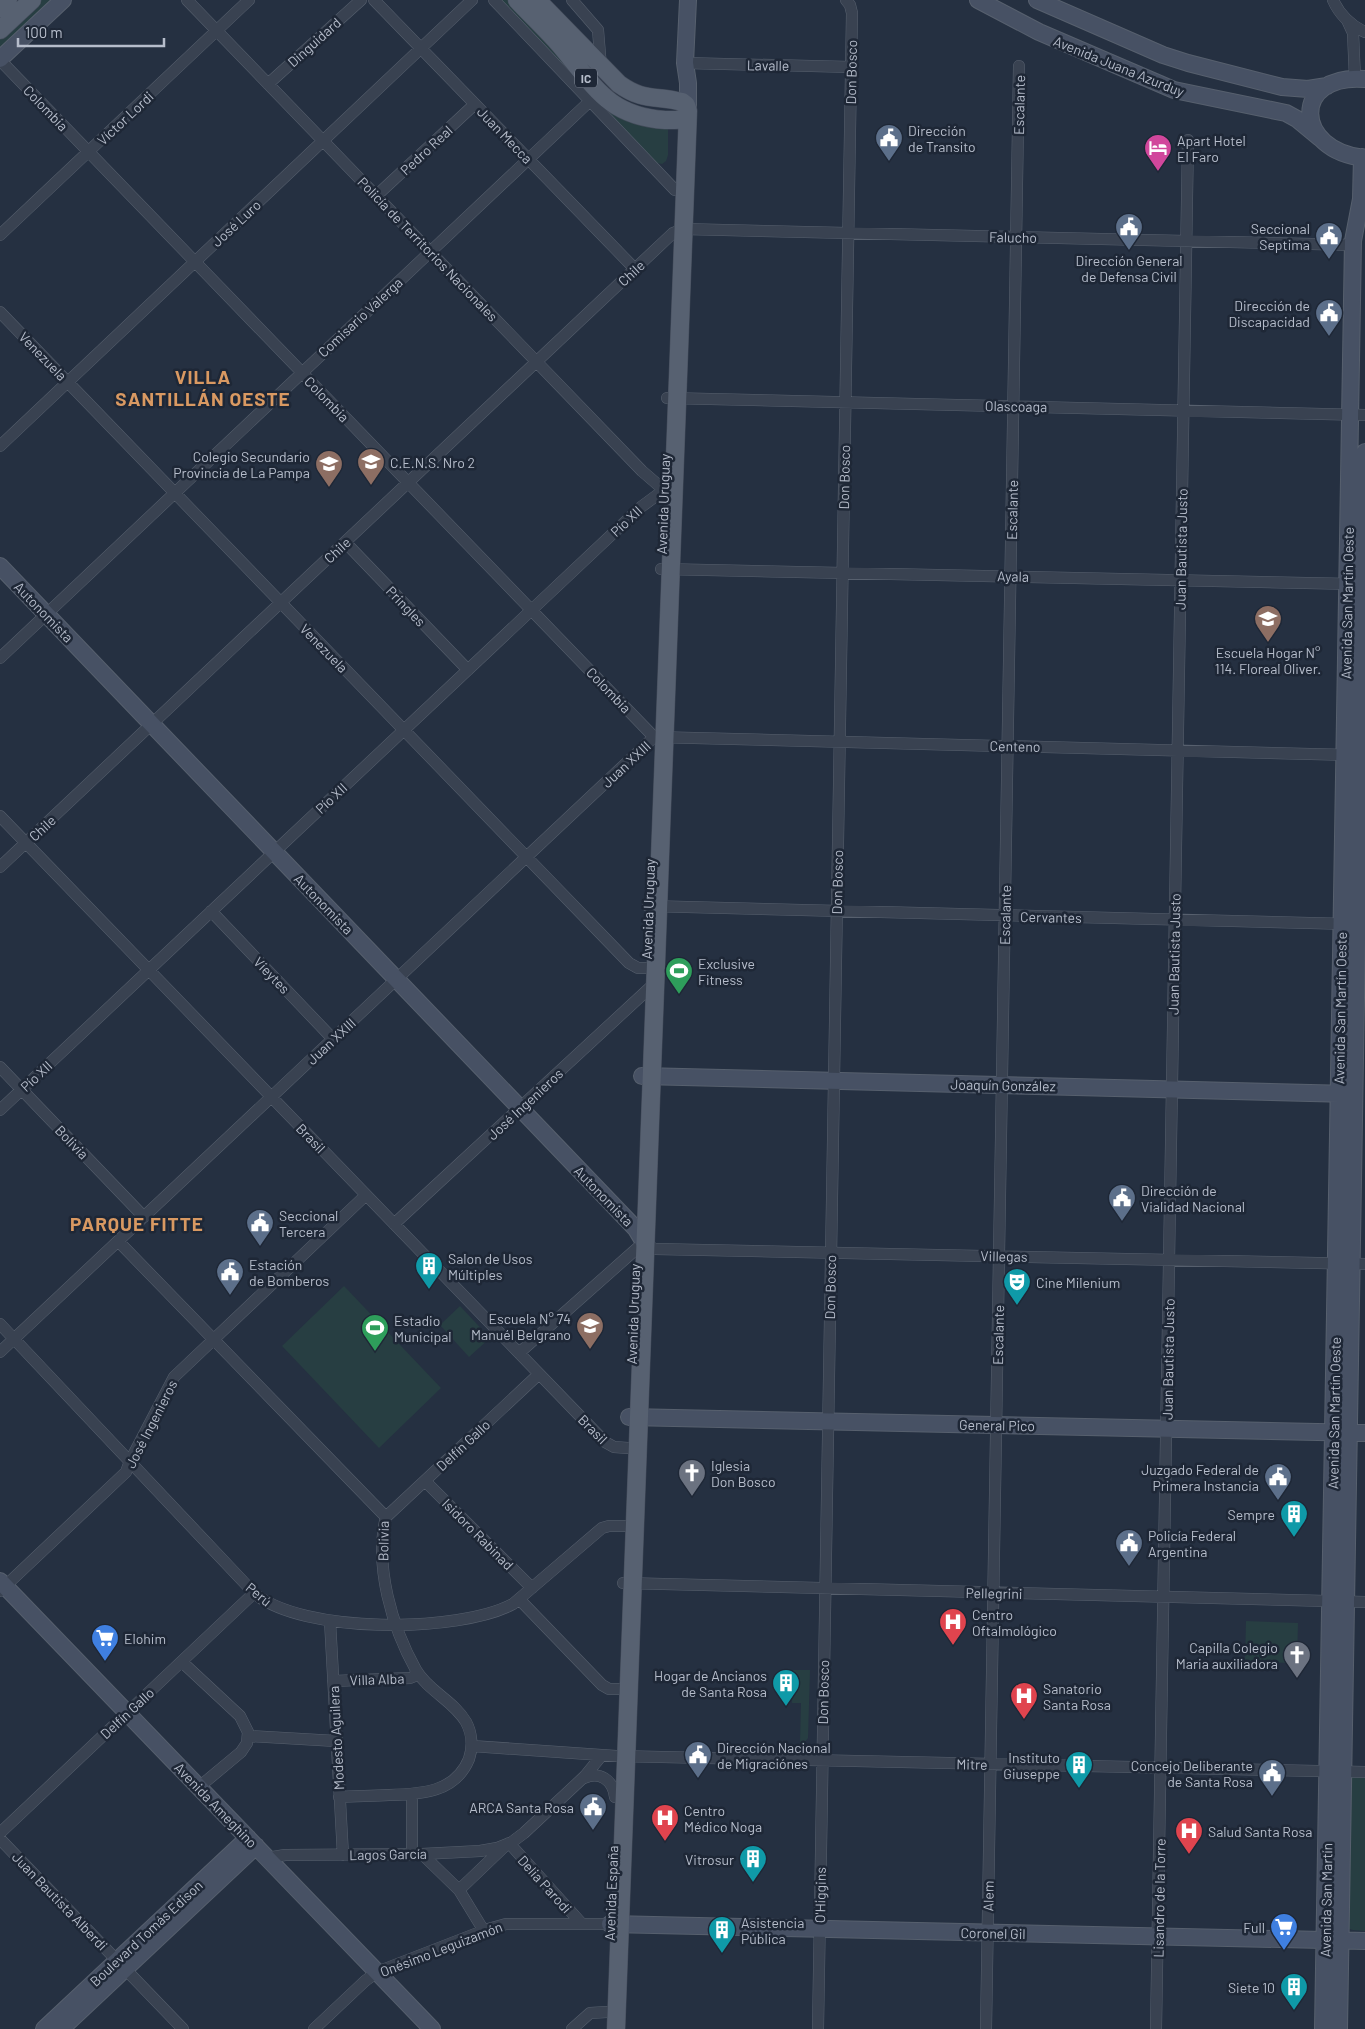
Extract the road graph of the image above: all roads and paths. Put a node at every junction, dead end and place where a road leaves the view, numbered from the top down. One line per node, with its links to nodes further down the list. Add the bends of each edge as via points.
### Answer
1 (8, 0): 18 (main road)
2 (32, 0): 20 (main road)
3 (63, 0): 24 (main road)
4 (187, 0): 21 (street, Policía de Territorios Nacionales)
5 (249, 0): 21 (street, Víctor Lordi)
6 (361, 0): 30 (street, Dinguidard)
7 (374, 0): 23 (street, Juan Mecca)
8 (472, 0): 23 (street, José Luro)
9 (494, 0): 32 (street)
10 (517, 0): 34 (main road, IC, via 609,102 639,116)
11 (537, 0): 27 (main road, IC)
12 (572, 0): 27 (street, via 598,30)
13 (688, 0): 25 (main road, Avenida Uruguay)
14 (978, 0): 35 (main road, Avenida Juana Azurduy, via 1039,32 1168,88 1286,113)
15 (1036, 0): 31 (main road, Avenida Juana Azurduy, via 1188,63 1289,88)
16 (1333, 0): 19 (street)
17 (848, 2): 28 (street, Don Bosco, via 852,13)
18 (0, 8)
19 (1347, 20): 22 (street); 29 (street, via 1353,34)
20 (0, 30)
21 (217, 30): 30 (street, Policía de Territorios Nacionales); 38 (street, Víctor Lordi)
22 (1365, 32)
23 (421, 48): 33 (street, Juan Mecca); 37 (street, José Luro)
24 (0, 60): 38 (street, Colombia)
25 (686, 63): 28 (street, Lavalle); 34 (main road, Avenida Uruguay, via 688,83)
26 (1019, 66): 48 (street, Escalante)
27 (601, 67): 34 (main road, IC, via 634,93)
28 (851, 67): 46 (street, Don Bosco)
29 (1360, 79): 31 (main road, Avenida Juana Azurduy)
30 (268, 84): 37 (street, Policía de Territorios Nacionales)
31 (1327, 86): 35 (main road, via 1317,94 1311,106 1312,126)
32 (590, 101): 40 (street, Comisario Valerga); 41 (street)
33 (475, 104): 40 (street, Juan Mecca); 42 (street, Pedro Real)
34 (681, 111): 41 (main road, Avenida Uruguay); 45 (main road, Avenida Uruguay)
35 (1320, 138): 39 (main road, Avenida Juana Azurduy, via 1335,150)
36 (1188, 140): 49 (street, Juan Bautista Justo)
37 (323, 141): 42 (street, Policía de Territorios Nacionales); 52 (street, José Luro)
38 (88, 152): 47 (street, Víctor Lordi); 52 (street, Colombia)
39 (1363, 158): 43 (main road)
40 (528, 159): 51 (street, Comisario Valerga); 53 (street, Juan Mecca)
41 (675, 190): 45 (main road, Avenida Uruguay)
42 (376, 196): 51 (street, Policía de Territorios Nacionales)
43 (1361, 199): 44 (main road); 50 (main road, Avenida San Martín Oeste, via 1355,224)
44 (1365, 216)
45 (678, 231): 46 (street, Falucho); 53 (street, Chile); 58 (main road, Avenida Uruguay)
46 (848, 233): 48 (street, Falucho); 59 (street, Don Bosco)
47 (0, 235)
48 (1016, 237): 49 (street, Falucho); 60 (street, Escalante)
49 (1186, 241): 50 (street, Falucho); 61 (street, Juan Bautista Justo)
50 (1359, 245): 62 (main road, Avenida San Martín Oeste)
51 (430, 252): 55 (street, Policía de Territorios Nacionales); 56 (street, Comisario Valerga)
52 (195, 262): 56 (street, Colombia); 57 (street, José Luro)
53 (635, 269): 55 (street, Chile)
54 (0, 312): 57 (street, Venezuela)
55 (536, 362): 65 (street, Chile); 66 (street, Policía de Territorios Nacionales, via 642,471)
56 (302, 373): 65 (street, Colombia); 67 (street, Comisario Valerga)
57 (68, 382): 63 (street, José Luro); 67 (street, Venezuela)
58 (672, 398): 59 (street, Olascoaga); 66 (main road, Avenida Uruguay)
59 (845, 402): 60 (street, Olascoaga); 71 (street, Don Bosco)
60 (1013, 406): 61 (street, Olascoaga); 72 (street, Escalante)
61 (1183, 410): 62 (street, Olascoaga); 73 (street, Juan Bautista Justo)
62 (1358, 415): 74 (main road, Avenida San Martín Oeste)
63 (0, 446)
64 (1365, 452): 74 (main road, Avenida San Martín Oeste)
65 (408, 483): 68 (street, Chile); 76 (street, Colombia)
66 (669, 490): 70 (main road, Avenida Uruguay); 76 (street, Pío XII, via 641,507)
67 (174, 493): 75 (street, Venezuela); 77 (street, Comisario Valerga)
68 (345, 542): 75 (street, Chile); 79 (street, Pringles)
69 (0, 566): 77 (main road, Autonomista)
70 (666, 569): 71 (street, Ayala); 82 (main road, Avenida Uruguay)
71 (842, 573): 72 (street, Ayala); 83 (street, Don Bosco)
72 (1010, 576): 73 (street, Ayala); 84 (street, Escalante)
73 (1180, 580): 74 (street, Ayala); 85 (street, Juan Bautista Justo)
74 (1358, 584): 86 (main road, Avenida San Martín Oeste)
75 (281, 603): 80 (street, Chile); 81 (street, Venezuela)
76 (531, 610): 79 (street, Pío XII); 82 (street, Colombia)
77 (46, 614): 78 (street, Comisario Valerga); 80 (main road, Autonomista)
78 (0, 658)
79 (468, 670): 81 (street, Pío XII)
80 (152, 724): 88 (street, Chile); 89 (main road, Autonomista)
81 (404, 730): 89 (street, Pío XII); 90 (street, Venezuela)
82 (659, 737): 83 (street, Centeno); 90 (street, Juan XXIII); 92 (main road, Avenida Uruguay)
83 (840, 742): 84 (street, Centeno); 94 (street, Don Bosco)
84 (1008, 746): 85 (street, Centeno); 95 (street, Escalante)
85 (1178, 750): 86 (street, Centeno); 96 (street, Juan Bautista Justo)
86 (1357, 755): 97 (main road, Avenida San Martín Oeste)
87 (0, 816): 88 (street, Brasil)
88 (26, 843): 91 (street, Chile); 98 (street, Brasil)
89 (274, 852): 93 (street, Pío XII); 100 (main road, Autonomista)
90 (526, 857): 99 (street, Venezuela, via 629,963); 100 (street, Juan XXIII)
91 (0, 867)
92 (653, 907): 94 (street, Cervantes); 99 (main road, Avenida Uruguay)
93 (211, 911): 98 (street, Pío XII); 101 (street, Vieytes)
94 (837, 911): 95 (street, Cervantes); 104 (street, Don Bosco)
95 (1005, 916): 96 (street, Cervantes); 105 (street, Escalante)
96 (1175, 920): 97 (street, Cervantes); 106 (street, Juan Bautista Justo)
97 (1355, 924): 108 (main road, Avenida San Martín Oeste)
98 (148, 970): 107 (street, Pío XII); 109 (street, Brasil)
99 (650, 978): 103 (main road, Avenida Uruguay); 110 (street, José Ingenieros)
100 (397, 979): 101 (street, Juan XXIII); 110 (main road, Autonomista)
101 (334, 1039): 109 (street, Juan XXIII)
102 (0, 1067): 107 (street, Bolivia)
103 (647, 1076): 104 (main road, Joaquín González); 115 (main road, Avenida Uruguay)
104 (834, 1081): 105 (main road, Joaquín González); 117 (street, Don Bosco)
105 (1002, 1085): 106 (main road, Joaquín González); 118 (street, Escalante)
106 (1172, 1089): 108 (main road, Joaquín González); 119 (street, Juan Bautista Justo)
107 (21, 1090): 111 (street, Pío XII); 113 (street, Bolivia)
108 (1353, 1094): 120 (main road, Avenida San Martín Oeste)
109 (271, 1097): 112 (street, Brasil); 113 (street, Juan XXIII)
110 (520, 1108): 114 (street, José Ingenieros); 115 (main road, Autonomista)
111 (0, 1110)
112 (366, 1195): 114 (street, Brasil); 122 (street, José Ingenieros)
113 (144, 1217): 116 (street, Juan XXIII)
114 (394, 1224): 125 (street, Brasil)
115 (639, 1240): 117 (street, Villegas, via 655,1249); 125 (street); 127 (main road, Avenida Uruguay)
116 (118, 1241): 122 (street, Bolivia); 123 (street, Juan XXIII)
117 (831, 1253): 118 (street, Villegas); 128 (street, Don Bosco)
118 (999, 1256): 119 (street, Villegas); 129 (street, Escalante)
119 (1169, 1260): 120 (street, Villegas); 130 (street, Juan Bautista Justo)
120 (1351, 1264): 131 (main road, Avenida San Martín Oeste)
121 (0, 1324): 123 (street, Perú)
122 (215, 1338): 133 (street, José Ingenieros, via 174,1377); 135 (street, Bolivia)
123 (14, 1339): 124 (street, Juan XXIII); 133 (street, Perú)
124 (0, 1352)
125 (519, 1353): 126 (street, Brasil)
126 (539, 1374): 132 (street, Brasil, via 607,1444); 134 (street, Delfín Gallo)
127 (634, 1417): 128 (main road, General Pico); 132 (main road, Avenida Uruguay); 137 (main road, Avenida Uruguay)
128 (828, 1421): 129 (main road, General Pico); 141 (street, Don Bosco)
129 (996, 1425): 130 (main road, General Pico); 142 (street, Escalante)
130 (1166, 1429): 131 (main road, General Pico); 144 (street, Juan Bautista Justo)
131 (1349, 1433): 146 (main road, Avenida San Martín Oeste)
132 (628, 1448): 136 (main road, Avenida Uruguay)
133 (130, 1461): 139 (street, José Ingenieros, via 126,1472); 143 (street, Perú)
134 (425, 1480): 135 (street, Delfín Gallo); 140 (street, Isidoro Rabinad)
135 (386, 1517): 149 (street, Bolivia, via 382,1543 383,1571)
136 (625, 1526): 137 (main road, via 630,1530); 138 (main road, Avenida Uruguay); 140 (street, Perú, via 602,1528)
137 (634, 1549): 138 (main road, Avenida Uruguay)
138 (628, 1583): 141 (street, Pellegrini); 153 (main road, Avenida Uruguay); 158 (main road, Avenida Uruguay)
139 (2, 1586): 154 (main road, Avenida Ameghino)
140 (532, 1588): 145 (street, Perú)
141 (825, 1588): 142 (street, Pellegrini); 159 (street, Don Bosco)
142 (993, 1592): 144 (street, Pellegrini); 160 (street, Escalante)
143 (254, 1593): 148 (street, Perú, via 279,1608); 150 (street, Delfín Gallo)
144 (1164, 1597): 146 (street, Pellegrini); 161 (street, Juan Bautista Justo)
145 (519, 1599): 149 (street, Perú, via 496,1612 468,1620); 153 (street, via 602,1685)
146 (1338, 1602): 147 (street, Pellegrini); 162 (main road, Avenida San Martín Oeste)
147 (1365, 1602)
148 (330, 1621): 149 (street, Perú); 152 (street, Modesto Aguilera)
149 (397, 1624): 151 (street, Bolivia)
150 (182, 1662): 154 (street, Delfín Gallo); 155 (street, via 242,1719)
151 (416, 1670): 152 (street, Villa Alba, via 411,1678); 157 (street, Bolivia, via 465,1720)
152 (333, 1681): 156 (street, Modesto Aguilera)
153 (619, 1689): 158 (main road, Avenida Uruguay)
154 (127, 1713): 165 (main road, Avenida Ameghino); 169 (street, Delfín Gallo)
155 (248, 1736): 156 (street); 165 (street, via 241,1752)
156 (336, 1741): 167 (street, Modesto Aguilera)
157 (472, 1746): 158 (street); 166 (street, via 465,1766 450,1783 437,1790)
158 (615, 1756): 159 (street, Mitre); 164 (street, Lagos García); 168 (main road, Avenida España); 177 (main road, Avenida España)
159 (822, 1760): 160 (street, Mitre); 178 (street, O'Higgins)
160 (990, 1764): 161 (street, Mitre); 180 (street, Alem)
161 (1161, 1768): 162 (street, Mitre); 181 (street, Lisandro de la Torre)
162 (1335, 1771): 163 (street, Mitre); 182 (main road, Avenida San Martín)
163 (1365, 1772)
164 (582, 1778): 168 (street, via 596,1775 606,1778); 171 (street, Lagos García)
165 (199, 1787): 172 (main road, Avenida Ameghino)
166 (412, 1795): 167 (street); 173 (street)
167 (339, 1797): 174 (street, Modesto Aguilera)
168 (615, 1797): 177 (main road, Avenida España)
169 (0, 1833)
170 (0, 1839): 184 (street, Juan Bautista Alberdi)
171 (508, 1844): 173 (street, Lagos García, via 488,1850); 175 (street, Lagos García); 176 (street, Delia Parodi)
172 (257, 1847): 174 (street, Lagos García, via 285,1855); 184 (main road, Boulevard Tomás Edison); 185 (main road, Avenida Ameghino)
173 (417, 1854): 174 (street, Lagos García); 175 (street)
174 (342, 1855)
175 (459, 1890): 179 (street)
176 (582, 1924): 177 (street, Onésimo Leguizamón); 179 (street, Onésimo Leguizamón, via 511,1924)
177 (615, 1924): 178 (main road, Coronel Gil); 186 (main road, Avenida España); 193 (main road, Avenida España)
178 (819, 1929): 180 (main road, Coronel Gil); 194 (street, O'Higgins)
179 (484, 1931): 185 (street, Onésimo Leguizamón)
180 (987, 1933): 181 (main road, Coronel Gil); 195 (street, Alem)
181 (1158, 1937): 182 (main road, Coronel Gil); 196 (street, Lisandro de la Torre)
182 (1333, 1941): 183 (main road, Coronel Gil); 197 (main road, Avenida San Martín); 198 (main road, Avenida San Martín)
183 (1365, 1941)
184 (121, 1965): 187 (main road, Boulevard Tomás Edison); 188 (main road, Boulevard Tomás Edison); 189 (street, Juan Bautista Alberdi)
185 (378, 1972): 190 (street, Onésimo Leguizamón); 191 (main road, Avenida Ameghino)
186 (607, 2020): 192 (street, via 590,2013); 193 (main road, via 612,2014)
187 (44, 2029)
188 (61, 2029)
189 (183, 2029)
190 (314, 2029)
191 (432, 2029)
192 (572, 2029)
193 (616, 2029)
194 (818, 2029)
195 (986, 2029)
196 (1156, 2029)
197 (1323, 2029)
198 (1339, 2029)

